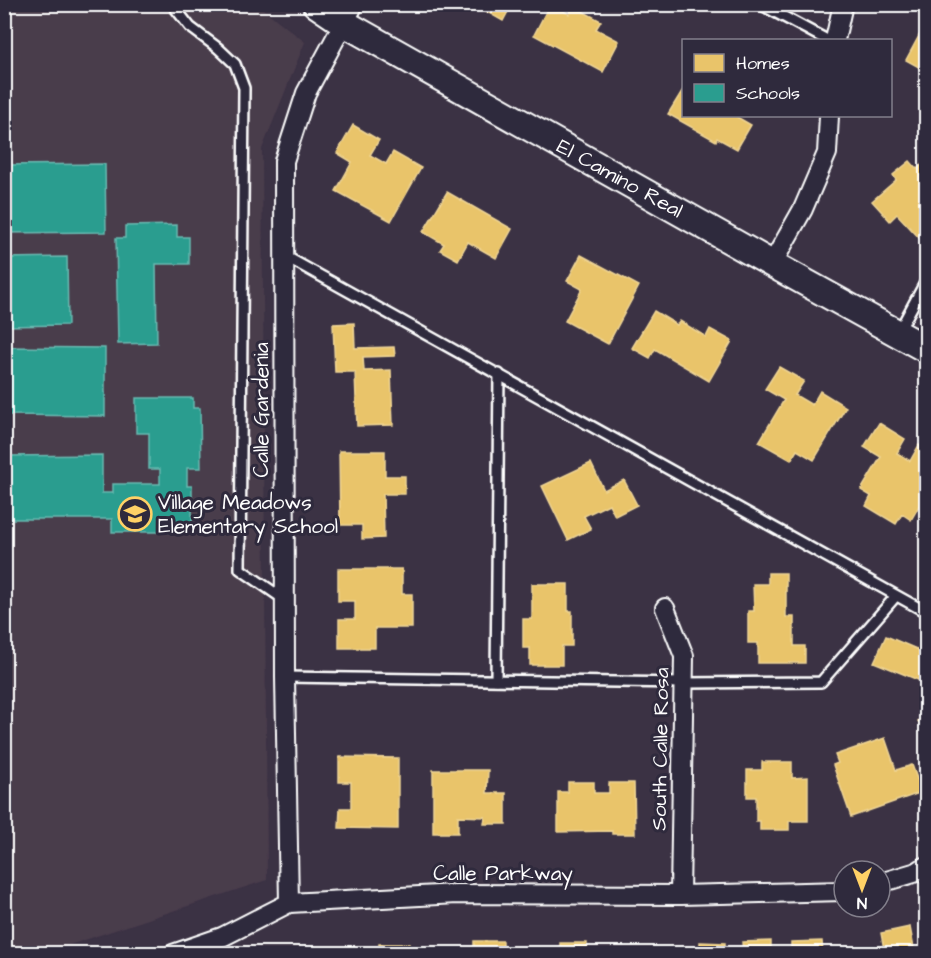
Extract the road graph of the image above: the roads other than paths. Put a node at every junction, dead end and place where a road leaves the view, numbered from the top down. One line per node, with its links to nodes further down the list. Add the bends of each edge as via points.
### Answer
1 (172, 4): 16 (lane, via 190,27 235,64 244,88 240,569)
2 (316, 4): 5 (street, El Camino Real)
3 (760, 4): 6 (lane)
4 (843, 4): 7 (street)
5 (349, 14): 9 (street, Calle Gardenia, via 306,93 284,160); 10 (street, El Camino Real)
6 (825, 39)
7 (835, 39)
8 (829, 117): 10 (street, via 827,153 803,209)
9 (283, 255): 14 (lane); 16 (street, Calle Gardenia)
10 (772, 264): 12 (street, El Camino Real)
11 (927, 281): 12 (lane)
12 (898, 333): 13 (street, El Camino Real)
13 (927, 349)
14 (499, 374): 15 (lane); 20 (lane)
15 (896, 596): 18 (lane); 21 (lane, via 821,681)
16 (285, 600): 19 (street, Calle Gardenia)
17 (665, 608): 21 (street, South Calle Rosa, via 684,656)
18 (927, 612)
19 (285, 677): 20 (lane); 26 (street, Calle Gardenia)
20 (496, 681): 21 (lane)
21 (684, 683): 25 (street, South Calle Rosa)
22 (927, 866): 23 (street)
23 (892, 879)
24 (832, 891): 25 (street, Calle Parkway)
25 (680, 896): 26 (street, Calle Parkway, via 458,894)
26 (289, 903): 27 (street, Calle Parkway, via 222,937)
27 (173, 954)

